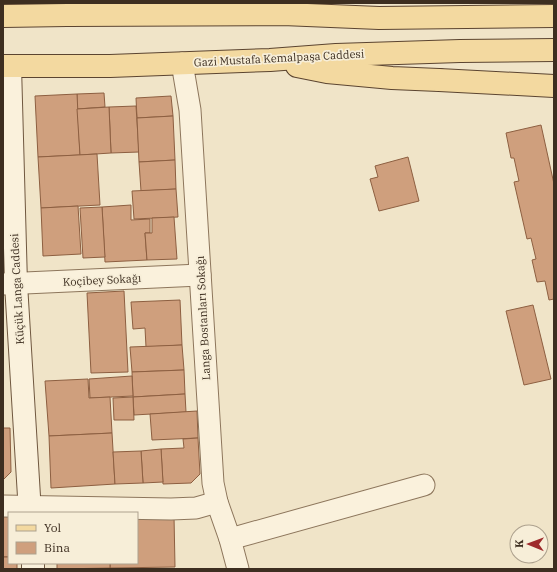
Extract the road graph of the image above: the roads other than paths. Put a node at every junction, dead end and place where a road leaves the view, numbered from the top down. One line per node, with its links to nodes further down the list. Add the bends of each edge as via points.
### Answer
1 (169, 3): 4 (main road)
2 (324, 3): 3 (main road)
3 (279, 9): 4 (main road); 6 (main road, via 379,18)
4 (190, 15): 5 (main road)
5 (3, 16)
6 (554, 16)
7 (554, 50): 8 (main road, Gazi Mustafa Kemalpaşa Caddesi, via 460,50)
8 (270, 60): 9 (main road, Gazi Mustafa Kemalpaşa Caddesi); 11 (main road, bridge, via 327,72 392,78)
9 (182, 63): 10 (main road, Gazi Mustafa Kemalpaşa Caddesi); 12 (street, Langa Bostanları Sokağı, via 190,110)
10 (7, 66): 13 (street, Küçük Langa Caddesi)
11 (554, 86)
12 (200, 275): 13 (street, Koçibey Sokağı); 15 (street, Langa Bostanları Sokağı, via 213,483)
13 (9, 284): 17 (street, Küçük Langa Caddesi)
14 (424, 485): 18 (street)
15 (217, 502): 17 (street, via 196,508); 18 (street, Langa Bostanları Sokağı)
16 (3, 506): 17 (street)
17 (30, 510)
18 (230, 539): 19 (street, Langa Bostanları Sokağı)
19 (238, 569)

